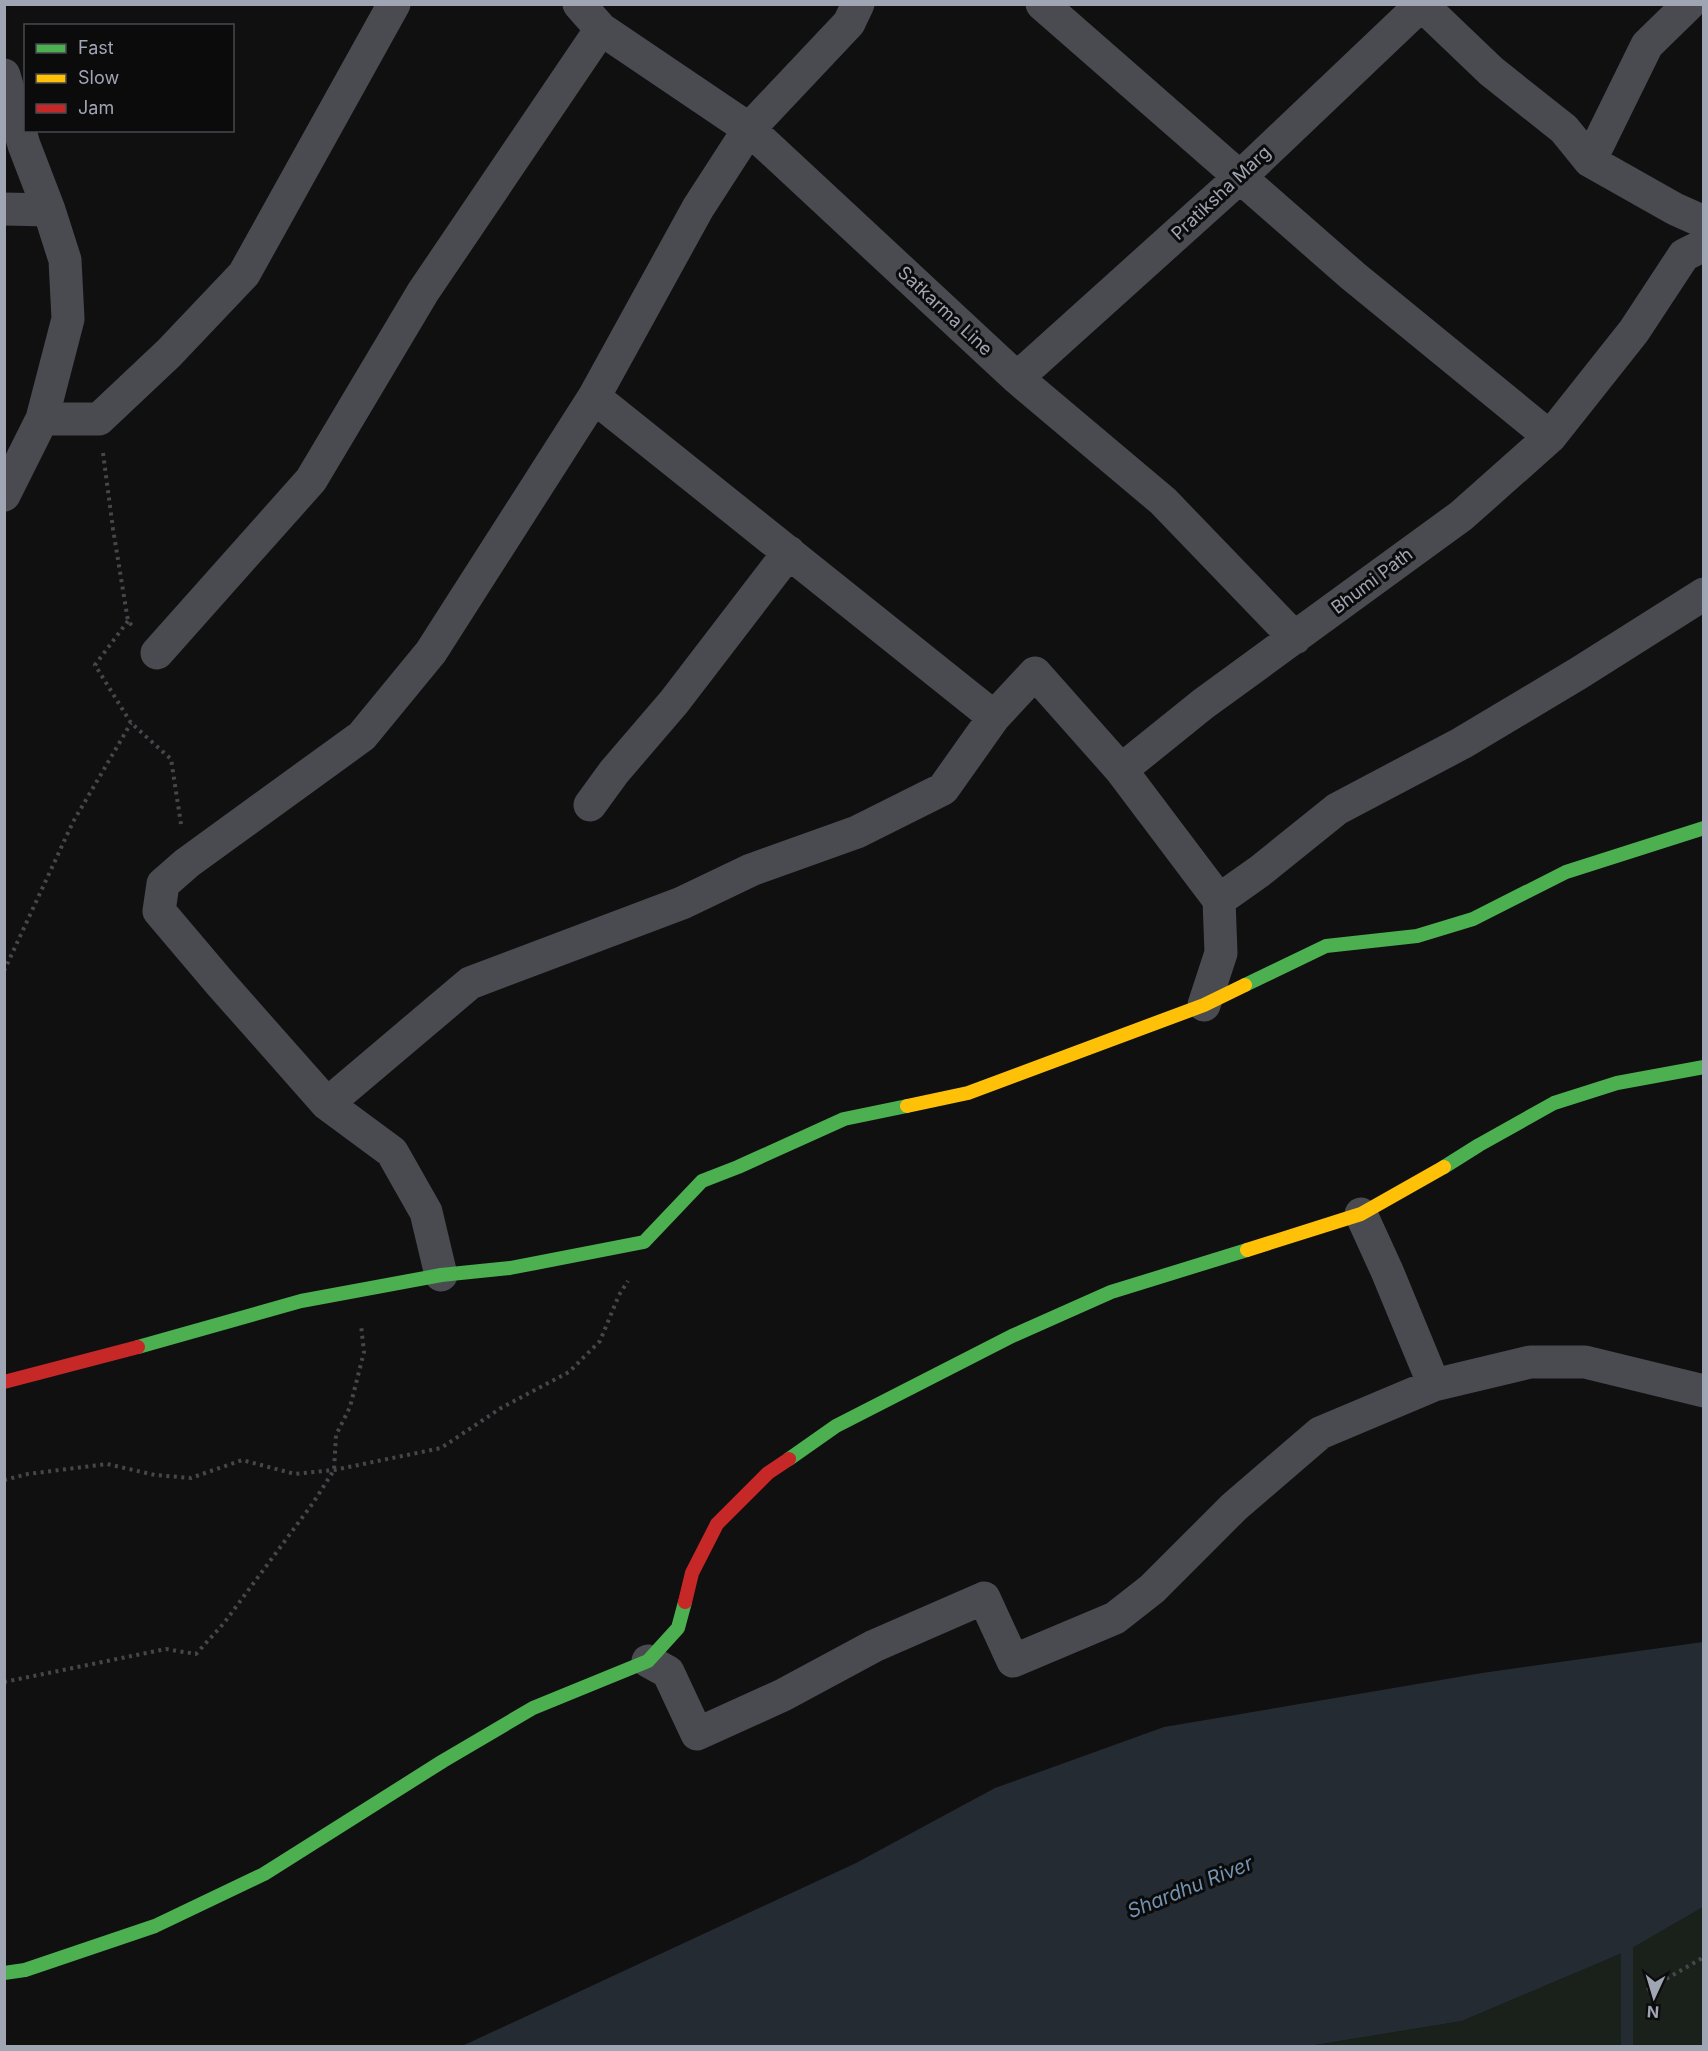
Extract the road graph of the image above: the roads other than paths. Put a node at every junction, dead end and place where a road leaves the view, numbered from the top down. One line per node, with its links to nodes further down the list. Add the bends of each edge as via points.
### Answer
1 (394, 4): 18 (street, via 244,274 99,419)
2 (579, 4): 7 (street, Satkarma Line)
3 (858, 4): 9 (street, via 849,23)
4 (1041, 4): 11 (street)
5 (1689, 4): 10 (street, via 1647,45)
6 (1422, 5): 10 (street, via 1491,71 1564,129); 11 (street, Pratiksha Marg)
7 (601, 29): 9 (street, Satkarma Line); 24 (street, via 423,292 311,480)
8 (4, 75): 13 (street, via 24,145)
9 (749, 129): 16 (street, Satkarma Line); 17 (street, via 698,208)
10 (1590, 161): 14 (street)
11 (1239, 178): 16 (street, Pratiksha Marg); 19 (street)
12 (4, 208): 13 (street)
13 (49, 210): 18 (street, via 65,260 68,319)
14 (1704, 222)
15 (1704, 245): 19 (street, Bhumi Path, via 1684,255 1635,331)
16 (1017, 378): 23 (street, Satkarma Line, via 1163,501)
17 (594, 397): 21 (street); 32 (street, via 431,652 362,736 163,884 159,911)
18 (42, 419): 20 (street)
19 (1550, 437): 23 (street, Bhumi Path, via 1461,516)
20 (4, 495)
21 (789, 552): 25 (street); 27 (street)
22 (1704, 594): 29 (street, via 1462,743 1337,809)
23 (1295, 638): 26 (street, Bhumi Path, via 1203,704)
24 (157, 653)
25 (994, 717): 26 (street, via 1035,673); 32 (street, via 943,789 857,832 751,870 682,903 470,983)
26 (1121, 770): 29 (street)
27 (590, 806)
28 (1704, 828): 30 (street, via 1566,873 1473,919 1417,936 1326,946)
29 (1219, 900): 30 (street, via 1221,953)
30 (1204, 1005): 34 (street, via 968,1093 844,1119 814,1131 702,1181 644,1242 510,1268)
31 (1704, 1067): 33 (street, via 1617,1083 1554,1103)
32 (327, 1104): 34 (street, via 392,1152 426,1212)
33 (1361, 1214): 36 (street); 38 (street, via 1111,1292 1012,1336 837,1426 768,1473 717,1524 692,1573 678,1628)
34 (441, 1275): 35 (street, via 300,1301)
35 (4, 1382)
36 (1434, 1385): 37 (street, via 1530,1362 1585,1362); 38 (street, via 1320,1433 1234,1507 1152,1589 1115,1618 1013,1661 984,1598 874,1646 783,1695 697,1734 668,1672)
37 (1704, 1391)
38 (648, 1660): 39 (street, via 533,1708 264,1874 155,1926 26,1970)
39 (4, 1973)

